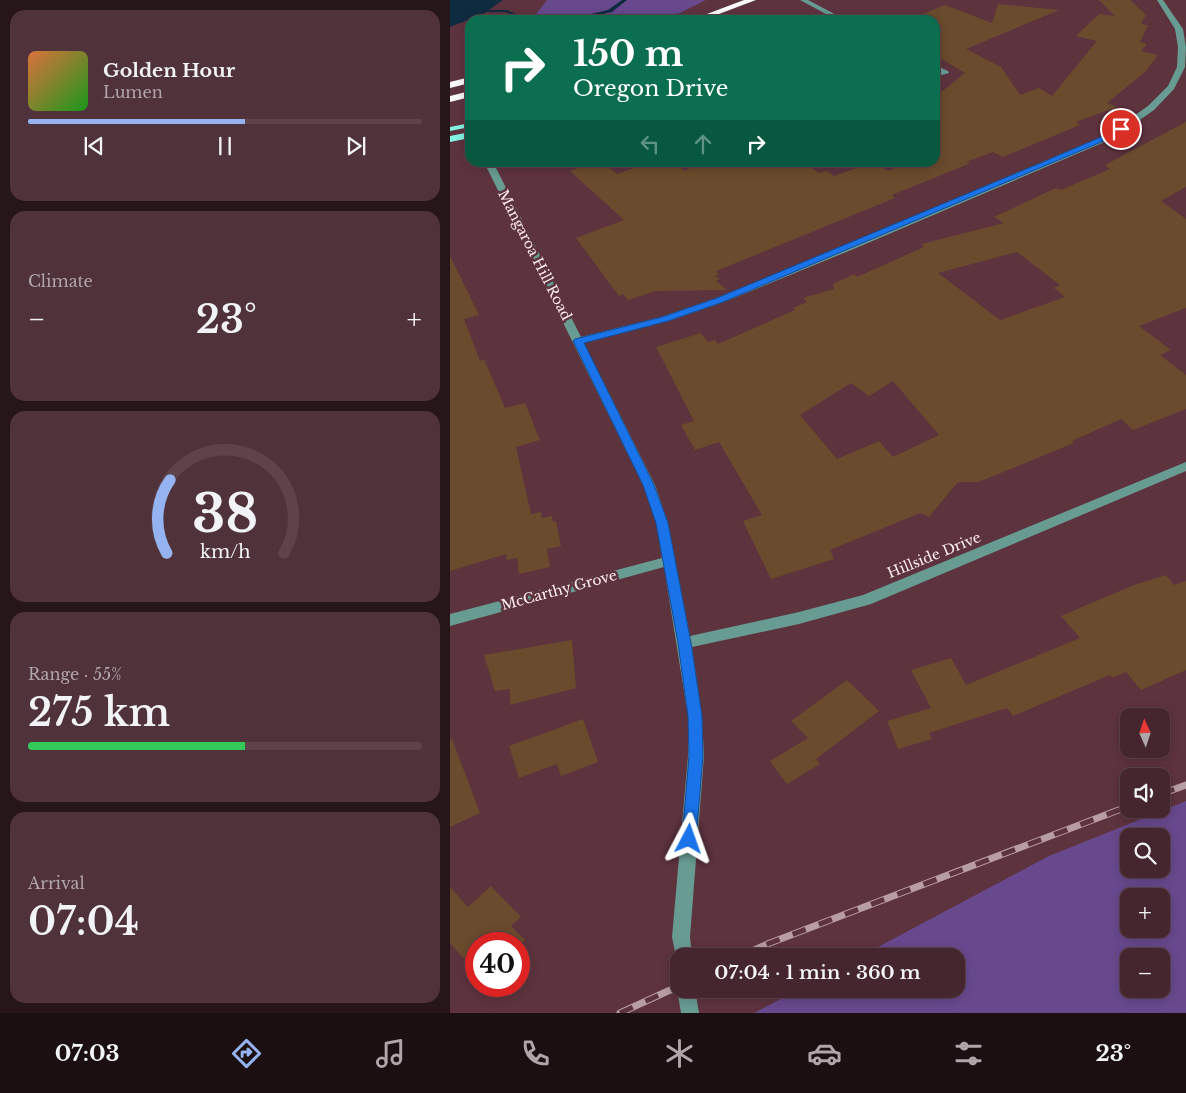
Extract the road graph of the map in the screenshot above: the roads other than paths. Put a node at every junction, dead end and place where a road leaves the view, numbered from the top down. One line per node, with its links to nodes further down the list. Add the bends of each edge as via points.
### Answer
1 (752, 0): 4 (highway)
2 (803, 0): 5 (street)
3 (1160, 0): 17 (street, via 1179,29 1181,67 1170,87 1151,108 1110,136 720,300 665,319)
4 (709, 15)
5 (832, 15)
6 (940, 70): 7 (street)
7 (945, 72)
8 (465, 81): 9 (highway)
9 (450, 85)
10 (465, 96): 11 (highway)
11 (450, 99)
12 (465, 126): 13 (main road)
13 (450, 129)
14 (465, 137): 15 (main road)
15 (450, 139)
16 (491, 167): 17 (street, Mangaroa Hill Road)
17 (578, 341): 19 (street, Mangaroa Hill Road, via 649,485 662,523)
18 (1186, 466): 21 (street, Hillside Drive, via 866,600)
19 (668, 561): 20 (street, McCarthy Grove); 21 (street, Mangaroa Hill Road)
20 (450, 620)
21 (684, 643): 22 (street, Mangaroa Hill Road, via 695,716 696,756)
22 (682, 948)
23 (688, 998): 24 (street)
24 (690, 1013)

